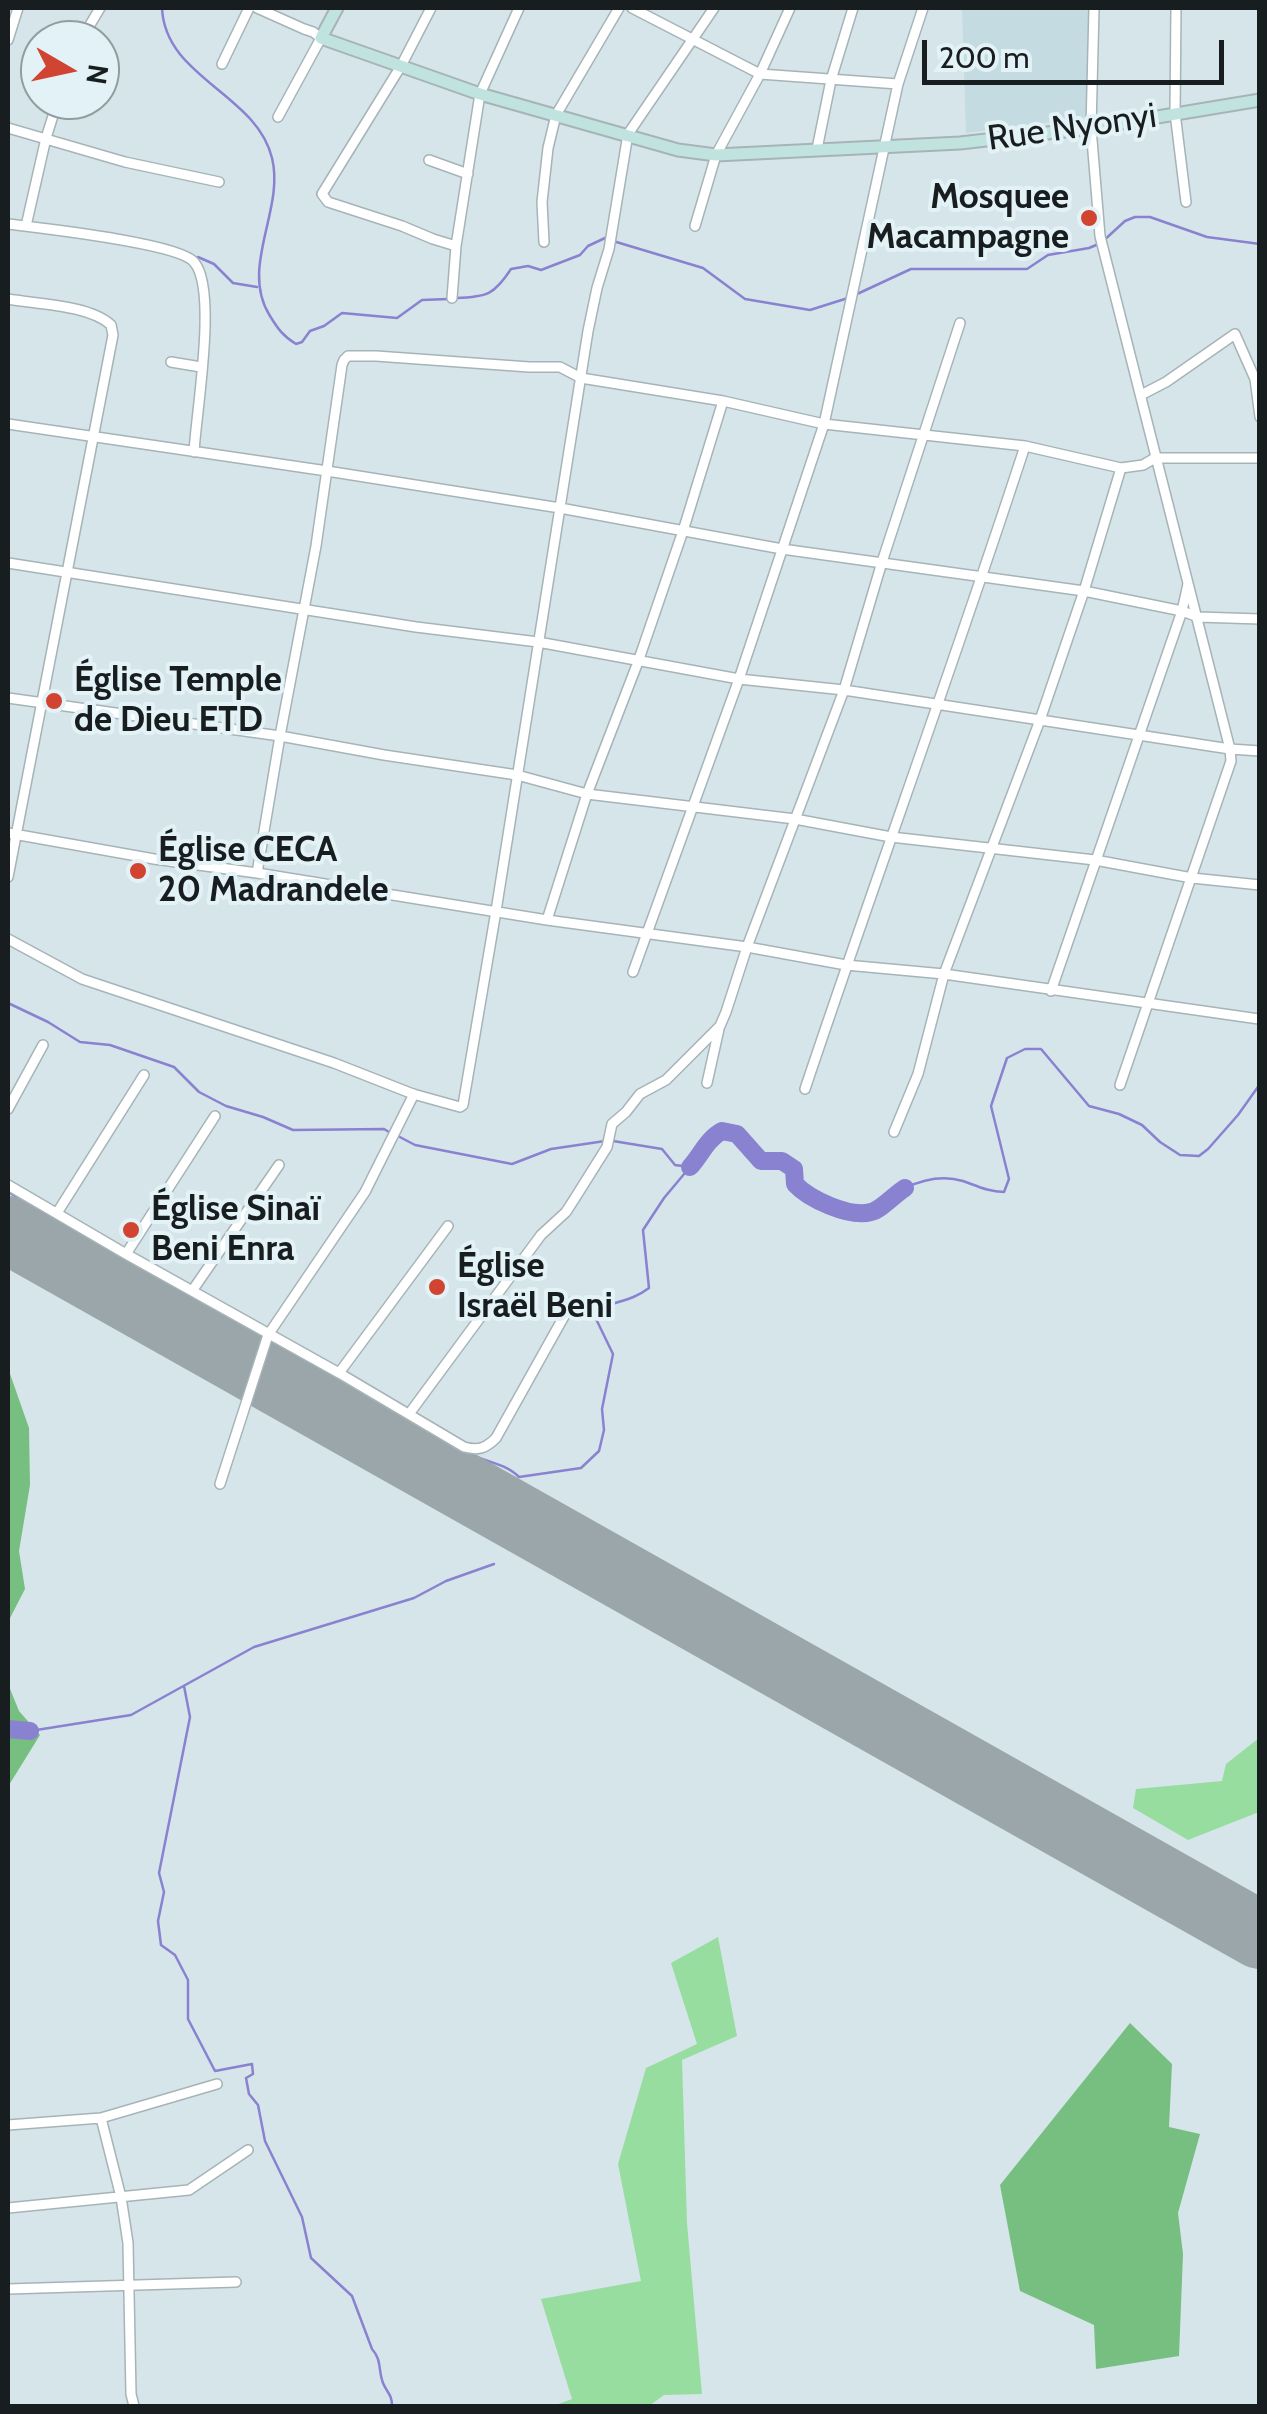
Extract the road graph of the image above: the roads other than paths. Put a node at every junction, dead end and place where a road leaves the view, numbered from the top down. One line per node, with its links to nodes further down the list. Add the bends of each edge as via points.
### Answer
1 (18, 8): 17 (street)
2 (249, 8): 18 (street)
3 (258, 8): 15 (street)
4 (337, 8): 15 (street)
5 (431, 8): 19 (street)
6 (519, 8): 23 (street)
7 (619, 8): 26 (street)
8 (632, 8): 16 (street)
9 (714, 8): 16 (street)
10 (790, 8): 20 (street)
11 (853, 8): 21 (street)
12 (923, 8): 22 (street)
13 (1094, 8): 30 (street)
14 (1176, 8): 25 (street)
15 (321, 38): 19 (street, Rue Nyonyi); 27 (street)
16 (694, 39): 20 (street); 31 (street)
17 (8, 40)
18 (222, 64)
19 (400, 66): 23 (street, Rue Nyonyi); 44 (street, via 322,194 328,202)
20 (760, 74): 21 (street); 35 (street)
21 (831, 80): 22 (street); 34 (street)
22 (898, 84): 33 (street)
23 (480, 94): 26 (street, Rue Nyonyi); 37 (street)
24 (1260, 100): 25 (street, Rue Nyonyi)
25 (1175, 113): 30 (street, Rue Nyonyi); 39 (street)
26 (556, 115): 31 (street, Rue Nyonyi); 43 (street, via 542,202)
27 (278, 117)
28 (52, 120): 32 (street)
29 (8, 128): 32 (street)
30 (1090, 128): 33 (street, Rue Nyonyi); 51 (street, via 1102,248)
31 (628, 134): 35 (street, Rue Nyonyi); 50 (street)
32 (46, 138): 38 (street); 41 (street)
33 (884, 147): 34 (street, Rue Nyonyi); 55 (street)
34 (817, 149): 35 (street, Rue Nyonyi)
35 (716, 155): 42 (street)
36 (430, 160): 37 (street)
37 (468, 174): 44 (street)
38 (219, 182)
39 (1186, 202)
40 (8, 224): 41 (street)
41 (26, 226): 49 (street, via 118,239 194,260 205,301)
42 (695, 226)
43 (544, 242)
44 (456, 246): 45 (street)
45 (452, 298)
46 (8, 300): 57 (street, via 108,320 113,343)
47 (960, 322): 56 (street)
48 (171, 362): 49 (street)
49 (201, 368): 59 (street)
50 (581, 378): 52 (street); 63 (street, via 560,366 348,356); 64 (street)
51 (1140, 395): 53 (street, via 1235,334 1255,379); 60 (street)
52 (723, 401): 55 (street); 65 (street)
53 (1260, 417)
54 (8, 424): 57 (street)
55 (824, 424): 56 (street); 66 (street)
56 (923, 434): 58 (street); 67 (street)
57 (93, 435): 59 (street); 69 (street)
58 (1025, 446): 62 (street); 70 (street)
59 (194, 452): 63 (street)
60 (1155, 458): 61 (street); 62 (street); 71 (street)
61 (1260, 458)
62 (1121, 468): 72 (street)
63 (327, 471): 64 (street); 73 (street)
64 (560, 508): 65 (street); 77 (street)
65 (684, 532): 66 (street); 78 (street)
66 (782, 549): 67 (street); 79 (street)
67 (882, 562): 70 (street); 80 (street)
68 (8, 563): 69 (street)
69 (68, 573): 73 (street); 82 (street)
70 (982, 578): 72 (street); 83 (street)
71 (1188, 582): 74 (street); 75 (street)
72 (1084, 591): 74 (street); 84 (street)
73 (305, 610): 77 (street); 86 (street)
74 (1182, 611): 75 (street); 85 (street)
75 (1198, 618): 76 (street); 87 (street)
76 (1260, 619)
77 (538, 642): 78 (street); 89 (street)
78 (638, 662): 79 (street); 90 (street)
79 (738, 679): 80 (street); 91 (street)
80 (844, 690): 83 (street); 92 (street)
81 (8, 698): 82 (street)
82 (42, 704): 86 (street); 93 (street)
83 (939, 704): 84 (street); 94 (street)
84 (1040, 720): 85 (street); 95 (street)
85 (1139, 734): 87 (street); 96 (street)
86 (280, 736): 89 (street); 97 (street)
87 (1230, 749): 88 (street); 99 (street)
88 (1260, 751)
89 (517, 775): 90 (street); 101 (street)
90 (587, 794): 91 (street); 102 (street)
91 (693, 806): 92 (street); 103 (street)
92 (795, 819): 94 (street); 105 (street)
93 (12, 834): 97 (street); 98 (street)
94 (891, 836): 95 (street); 106 (street)
95 (993, 849): 96 (street); 108 (street)
96 (1095, 860): 99 (street); 109 (street)
97 (258, 873): 101 (street)
98 (8, 878)
99 (1192, 878): 100 (street); 110 (street)
100 (1260, 886)
101 (496, 911): 102 (street); 118 (street, via 463,1105)
102 (547, 920): 103 (street)
103 (648, 932): 105 (street); 107 (street)
104 (8, 939): 118 (street, via 82,980)
105 (747, 947): 106 (street); 112 (street)
106 (846, 965): 108 (street); 117 (street)
107 (632, 972)
108 (944, 974): 109 (street); 121 (street, via 918,1074)
109 (1052, 990): 110 (street)
110 (1146, 1003): 111 (street); 116 (street)
111 (1259, 1020)
112 (720, 1026): 115 (street); 131 (street, via 612,1124 607,1147 566,1212 541,1235)
113 (43, 1045): 119 (street)
114 (144, 1076): 124 (street)
115 (708, 1083)
116 (1120, 1085)
117 (804, 1088)
118 (414, 1094): 129 (street, via 365,1192)
119 (8, 1109)
120 (215, 1116): 126 (street)
121 (894, 1132)
122 (279, 1165): 127 (street)
123 (8, 1185): 124 (street)
124 (57, 1213): 126 (street)
125 (448, 1226): 130 (street)
126 (126, 1254): 127 (street)
127 (192, 1291): 129 (street)
128 (572, 1302): 131 (street, via 496,1438 482,1450 464,1448)
129 (268, 1334): 130 (street); 132 (street)
130 (339, 1373): 131 (street)
131 (410, 1414)
132 (220, 1484)
133 (218, 2084): 134 (street)
134 (101, 2118): 135 (street); 137 (street)
135 (8, 2125)
136 (248, 2150): 137 (street, via 189,2190)
137 (121, 2197): 138 (street); 140 (street)
138 (8, 2208)
139 (236, 2282): 140 (street)
140 (128, 2285): 141 (street); 142 (street)
141 (8, 2289)
142 (134, 2406)

